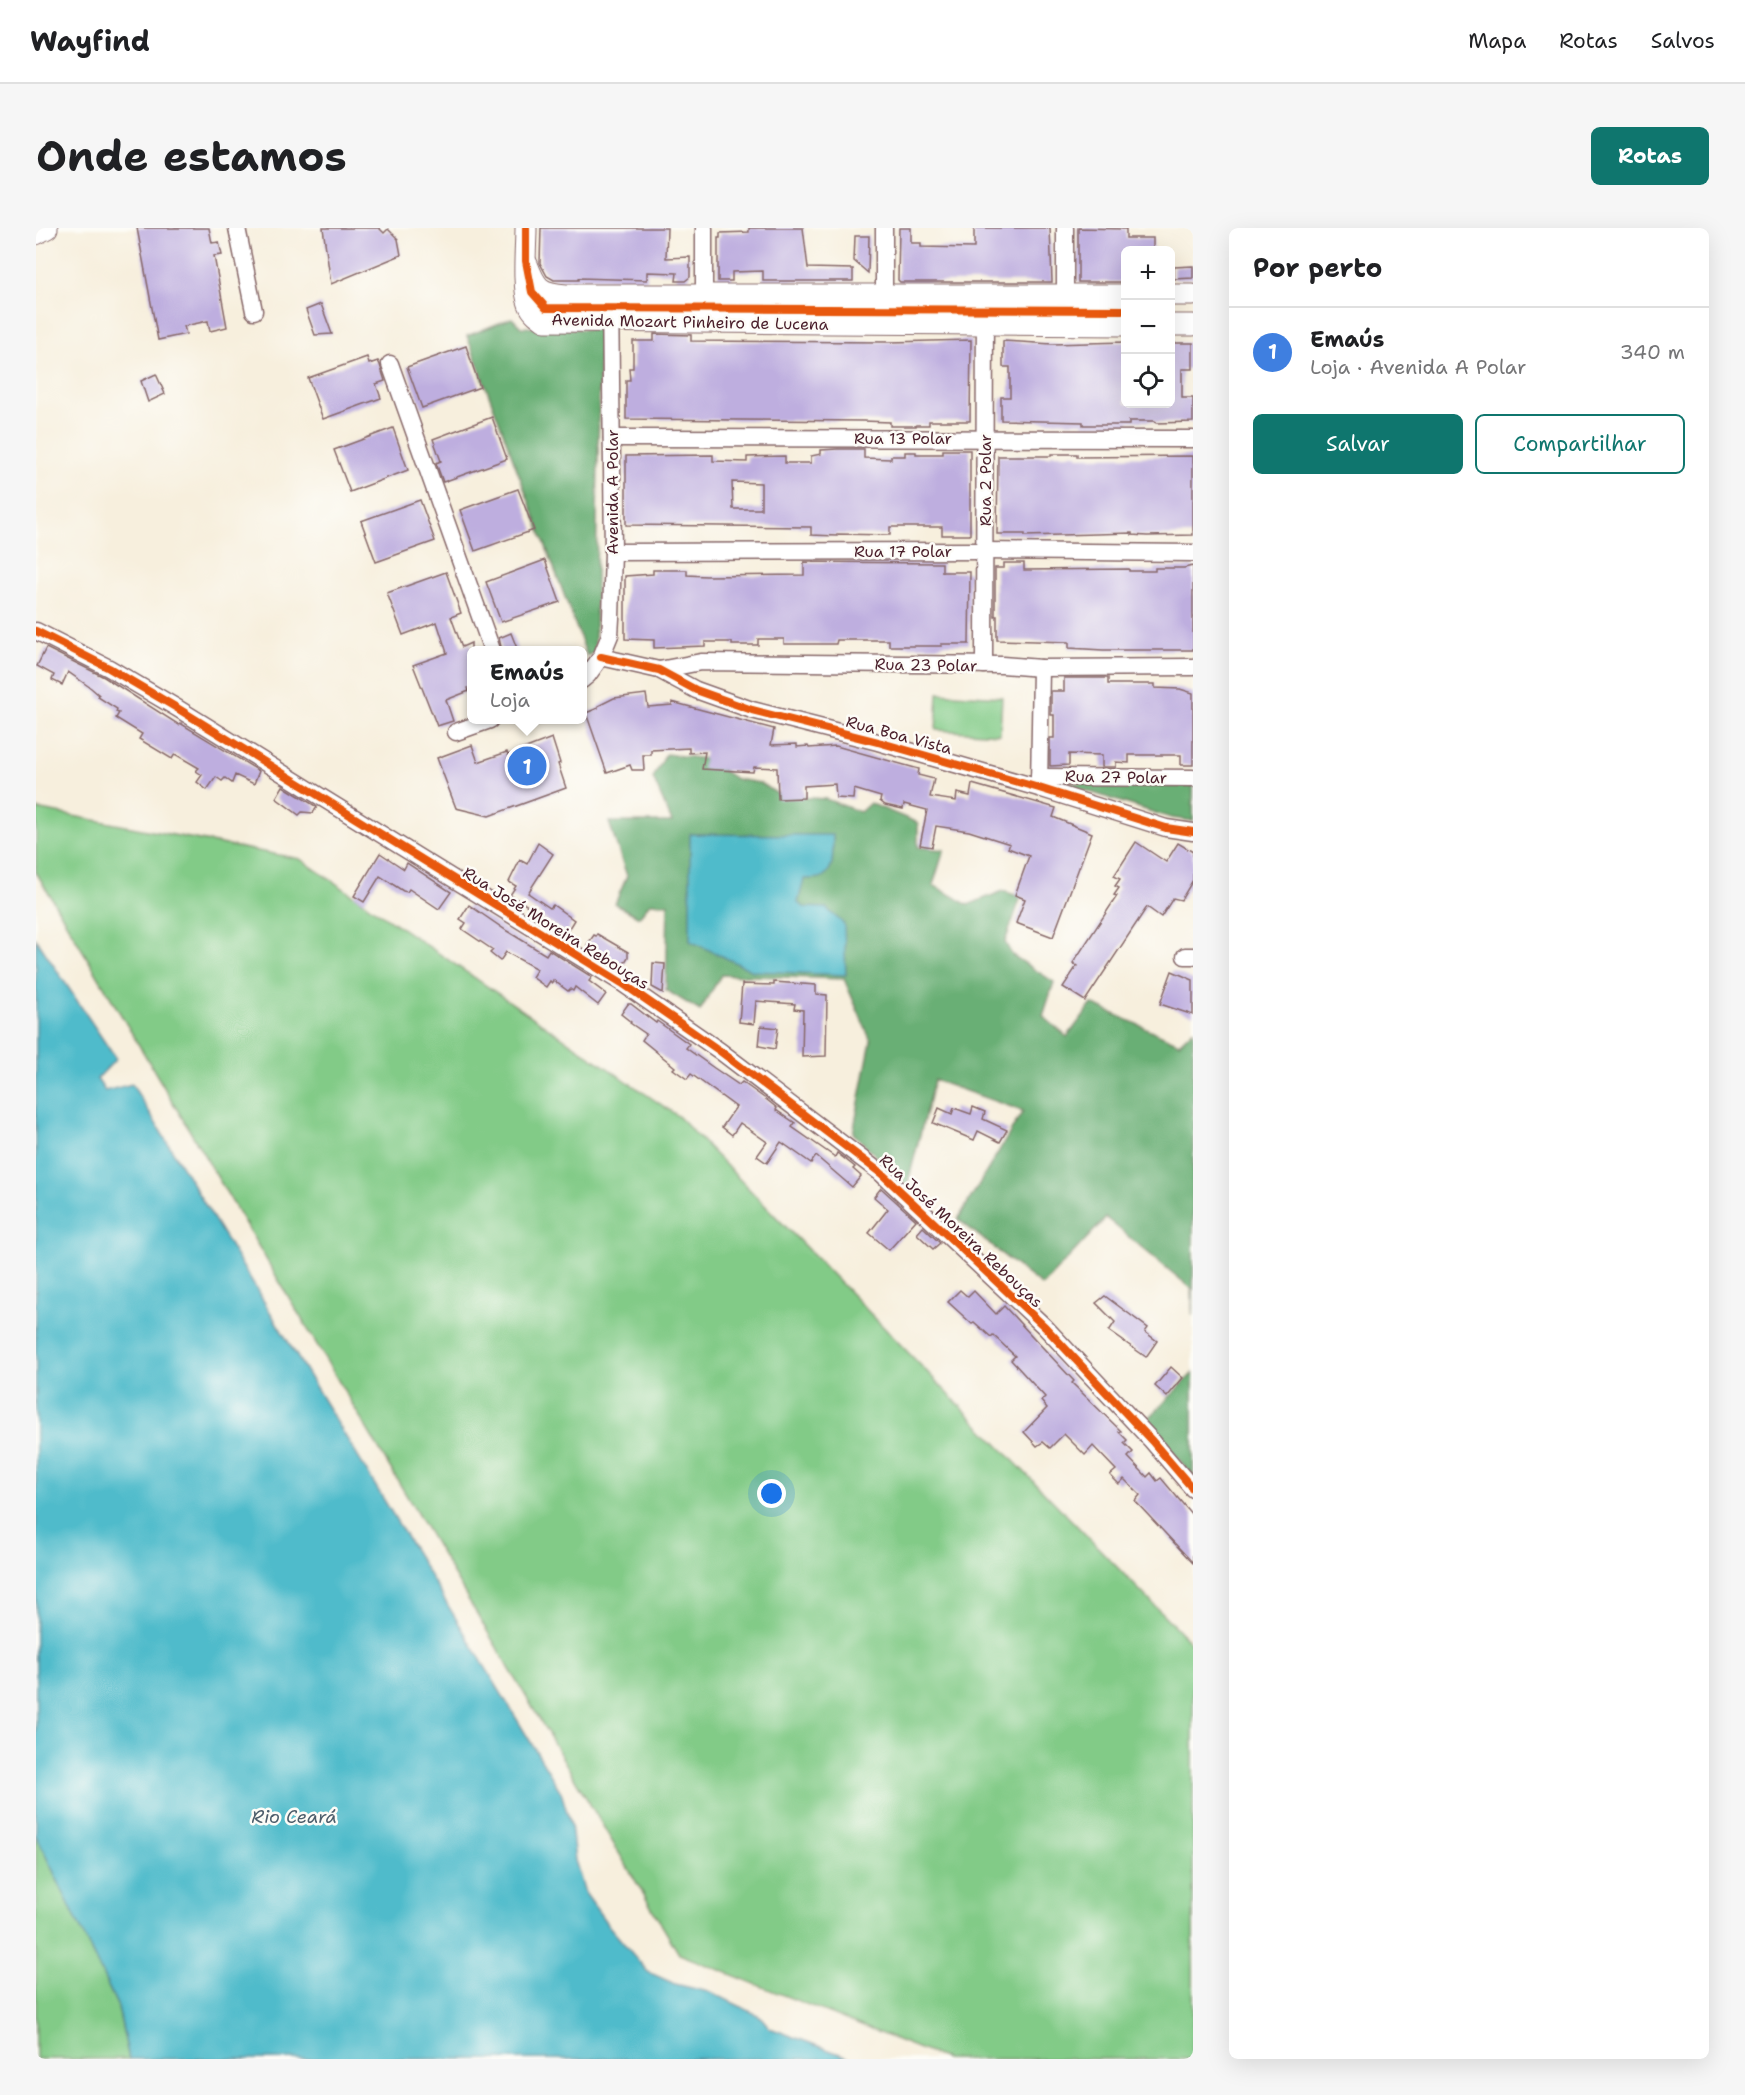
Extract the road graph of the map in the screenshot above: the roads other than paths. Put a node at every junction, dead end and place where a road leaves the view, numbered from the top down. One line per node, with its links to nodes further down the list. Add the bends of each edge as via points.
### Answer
1 (47, 228): 7 (main road)
2 (237, 228): 17 (street)
3 (526, 228): 8 (main road)
4 (704, 228): 9 (street)
5 (884, 228): 10 (street)
6 (1065, 228): 14 (street)
7 (36, 234)
8 (526, 261): 13 (main road, Avenida Mozart Pinheiro de Lucena, via 537,286 549,294); 18 (main road, Avenida Mozart Pinheiro de Lucena, via 526,292 536,315 545,321)
9 (704, 294): 10 (main road, Avenida Mozart Pinheiro de Lucena); 13 (main road, Avenida Mozart Pinheiro de Lucena)
10 (884, 294): 11 (main road, Avenida Mozart Pinheiro de Lucena)
11 (985, 294): 14 (main road, Avenida Mozart Pinheiro de Lucena); 19 (street, Rua 2 Polar)
12 (1193, 294): 16 (main road)
13 (610, 295): 18 (street, Avenida A Polar)
14 (1065, 295): 15 (main road, Avenida Mozart Pinheiro de Lucena)
15 (1121, 295)
16 (1175, 295)
17 (254, 311)
18 (610, 323): 19 (main road, Avenida Mozart Pinheiro de Lucena); 24 (street, Avenida A Polar)
19 (984, 324): 20 (main road, Avenida Mozart Pinheiro de Lucena); 25 (street, Rua 2 Polar)
20 (1121, 325)
21 (1175, 325): 22 (main road)
22 (1193, 325)
23 (390, 364): 31 (street)
24 (612, 438): 25 (street, Rua 13 Polar); 28 (street, Avenida A Polar)
25 (986, 438): 26 (street, Rua 13 Polar); 27 (street, Rua 2 Polar)
26 (1193, 439)
27 (985, 551): 28 (street, Rua 17 Polar); 29 (street, Rua 17 Polar); 33 (street, Rua 2 Polar)
28 (613, 552): 32 (street, Avenida A Polar, via 612,618)
29 (1193, 553)
30 (36, 631): 43 (street, Rua José Moreira Rebouças, via 188,714 622,983 720,1052 882,1174 1045,1327)
31 (490, 646)
32 (602, 657): 36 (street, Rua Boa Vista); 37 (street, Avenida A Polar)
33 (984, 665): 35 (street, Rua 23 Polar); 36 (street, Rua 23 Polar, via 701,662)
34 (1193, 667): 35 (street, Rua 23 Polar)
35 (1041, 668): 41 (street)
36 (659, 670): 41 (street, Rua Boa Vista, via 696,690 752,710)
37 (587, 676)
38 (479, 724): 39 (street)
39 (456, 732)
40 (1193, 778): 41 (street, Rua 27 Polar)
41 (1039, 783): 42 (street, Rua Boa Vista, via 1166,828)
42 (1193, 832)
43 (1193, 1489)

